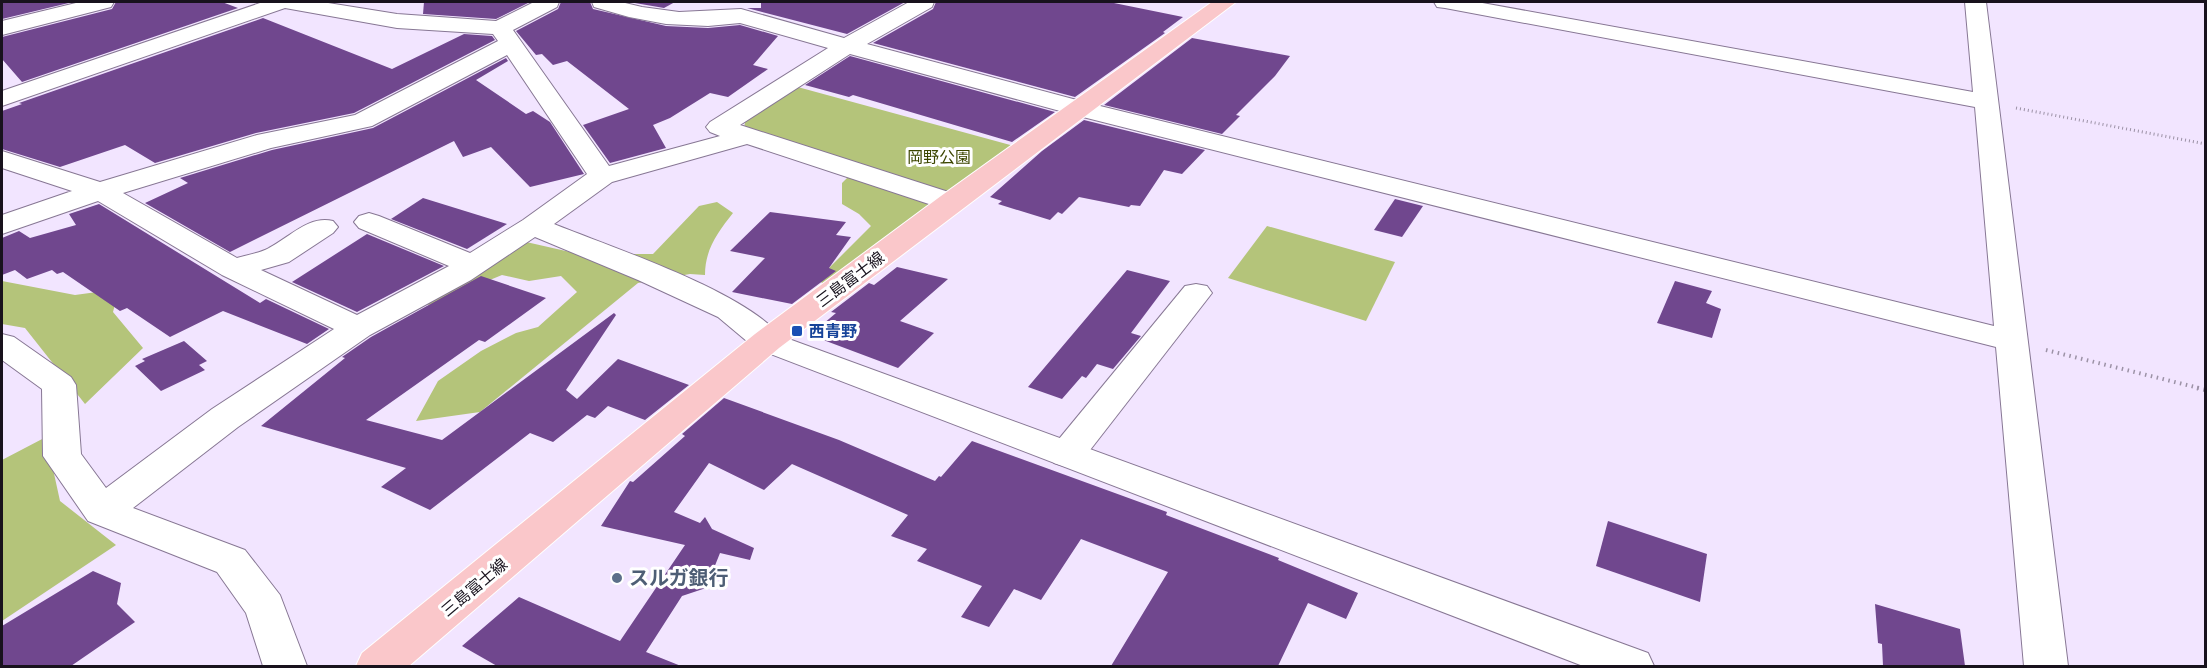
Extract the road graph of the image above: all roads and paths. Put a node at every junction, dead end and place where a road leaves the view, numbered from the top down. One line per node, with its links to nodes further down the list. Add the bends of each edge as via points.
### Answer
1 (103, 2): 11 (street)
2 (282, 2): 14 (street)
3 (287, 2): 12 (street)
4 (549, 2): 12 (street)
5 (602, 2): 10 (street, via 636,15 666,20 714,19)
6 (924, 2): 13 (street)
7 (1225, 2): 16 (main road, 三島富士線)
8 (1445, 2): 15 (street)
9 (1977, 2): 15 (street)
10 (732, 8): 13 (street)
11 (2, 28)
12 (505, 36): 20 (street); 21 (street, via 363,121 266,141)
13 (847, 46): 16 (street); 17 (street, via 719,127)
14 (2, 99)
15 (1986, 102): 18 (path); 32 (street)
16 (1080, 109): 22 (main road, 三島富士線); 32 (street)
17 (748, 136): 20 (street); 22 (street)
18 (2205, 144)
19 (2, 159): 21 (street)
20 (602, 176): 26 (street)
21 (100, 191): 24 (street); 28 (street)
22 (951, 202): 31 (main road, 三島富士線)
23 (369, 222): 27 (street)
24 (2, 225)
25 (323, 226): 28 (street, via 278,256)
26 (533, 226): 27 (street); 31 (street, via 729,310)
27 (472, 265): 30 (street)
28 (233, 268): 30 (street)
29 (1196, 293): 35 (street)
30 (358, 328): 36 (street, via 225,418)
31 (767, 341): 35 (street); 38 (main road, 三島富士線)
32 (2013, 342): 34 (path); 40 (street)
33 (2, 344): 36 (street, via 59,385 62,456)
34 (2205, 390)
35 (1067, 454): 39 (street)
36 (102, 511): 37 (street, via 231,561 265,607)
37 (285, 666)
38 (378, 666)
39 (1632, 666)
40 (2046, 666)

